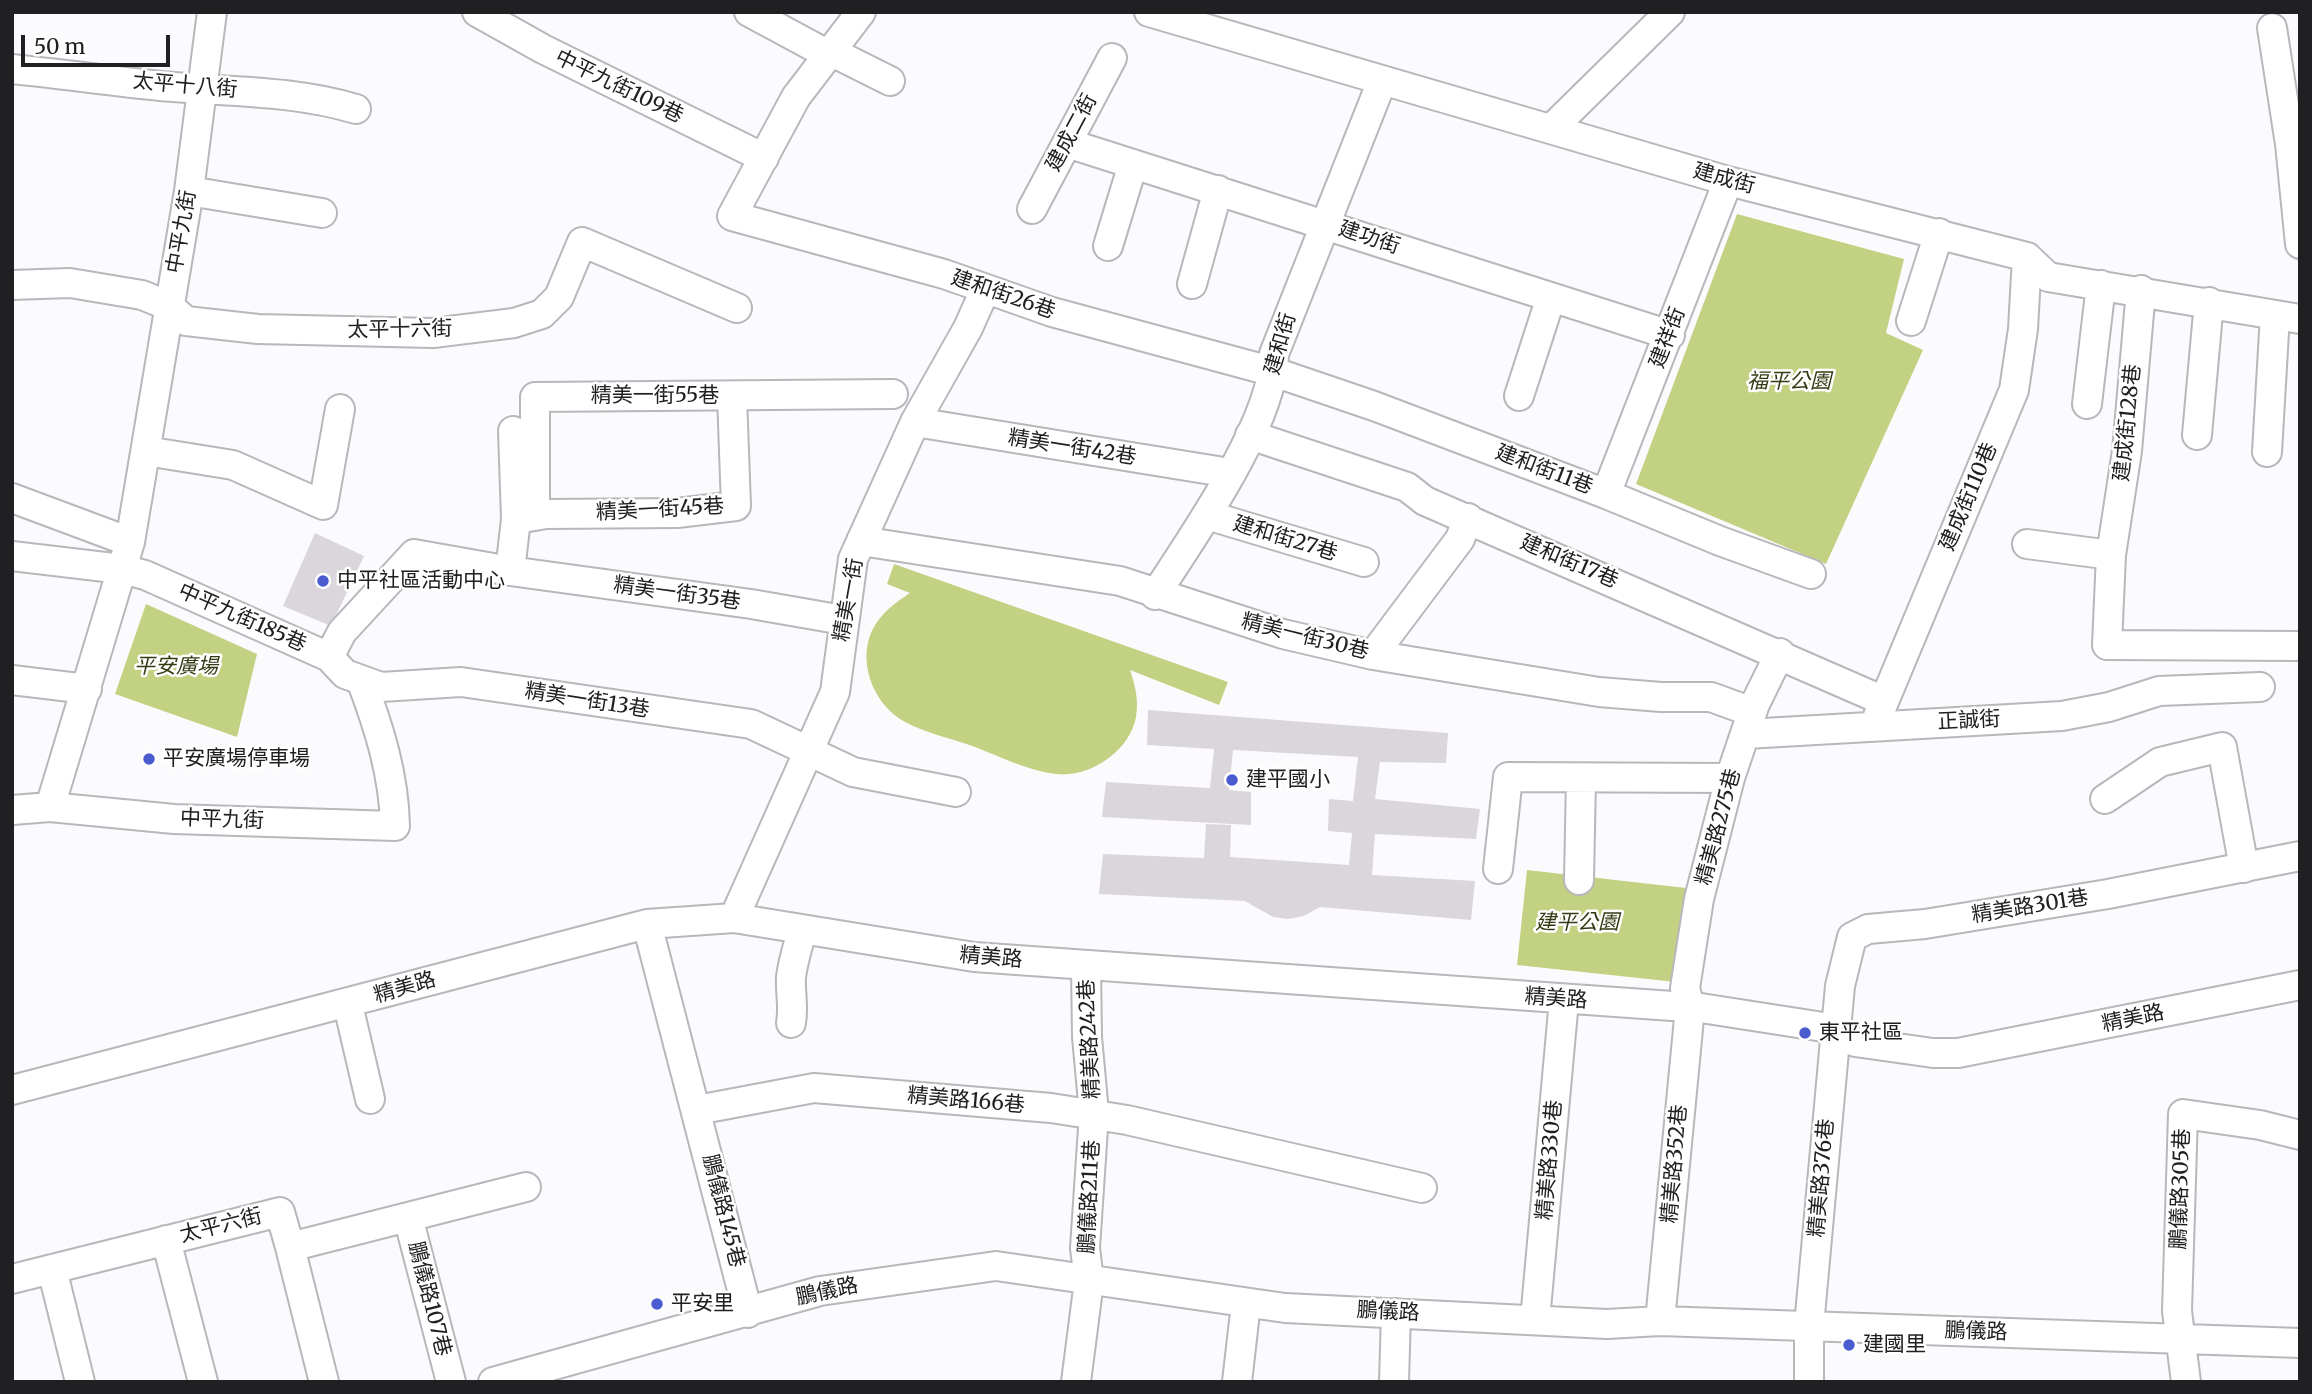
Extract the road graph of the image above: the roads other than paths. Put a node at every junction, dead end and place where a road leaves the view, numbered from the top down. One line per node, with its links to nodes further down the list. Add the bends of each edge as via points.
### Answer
1 (212, 12): 13 (street, 中平九街)
2 (477, 12): 17 (street, 中平九街109巷)
3 (749, 12): 8 (street)
4 (861, 12): 8 (street)
5 (1149, 12): 12 (street, 建成街)
6 (1670, 12): 15 (street)
7 (2272, 28): 24 (street)
8 (827, 54): 11 (street, via 836,54); 17 (street, via 796,97)
9 (1111, 58): 16 (street, 建成二街)
10 (12, 69): 13 (street, 太平十八街)
11 (890, 81)
12 (1382, 81): 15 (street, 建成街); 25 (street, 建和街)
13 (204, 88): 14 (street, 太平十八街, via 273,93); 20 (street, 中平九街)
14 (356, 109)
15 (1551, 129): 19 (street, 建成街)
16 (1067, 143): 18 (street, 建功街); 22 (street, 建成二街)
17 (764, 158): 33 (street, 建和街26巷, via 732,216 944,274)
18 (1133, 164): 21 (street, 建功街); 28 (street)
19 (1728, 181): 26 (street, 建成街); 41 (street, 建祥街)
20 (189, 191): 23 (street); 37 (street, 中平九街)
21 (1218, 191): 25 (street, 建功街); 30 (street)
22 (1032, 209)
23 (322, 213)
24 (2299, 214): 27 (street)
25 (1323, 223): 35 (street, 建功街); 42 (street, 建和街, via 1274,354)
26 (1939, 233): 29 (street, 建成街); 40 (street)
27 (2300, 244)
28 (1108, 246)
29 (2027, 257): 32 (street, 建成街, via 2048,277); 81 (street, 建成街110巷, via 2014,390)
30 (1192, 284)
31 (12, 285): 37 (street, 太平十六街, via 69,283 142,295)
32 (2101, 285): 34 (street, 建成街); 46 (street)
33 (985, 290): 42 (street, 建和街26巷, via 1182,350); 48 (street, 精美一街)
34 (2141, 290): 36 (street, 建成街); 63 (street, 建成街128巷, via 2127,451)
35 (1551, 297): 41 (street, 建功街); 45 (street)
36 (2209, 302): 39 (street, 建成街); 51 (street)
37 (169, 306): 38 (street, 太平十六街, via 186,321 258,329 433,333 514,323 542,314 558,297 582,242); 52 (street, 中平九街)
38 (737, 308)
39 (2287, 317): 53 (street)
40 (1911, 321)
41 (1670, 335): 55 (street, 建祥街)
42 (1274, 372): 50 (street, 建和街); 55 (street, 建和街11巷)
43 (893, 394): 44 (street, 精美一街55巷)
44 (732, 396): 58 (street, 精美一街55巷, via 535,397); 58 (street, 精美一街45巷, via 736,506 677,513)
45 (1519, 396)
46 (2087, 404)
47 (340, 408): 52 (street, via 323,505 233,465)
48 (915, 422): 54 (street, 精美一街42巷); 61 (street, 精美一街)
49 (513, 431): 58 (street)
50 (1250, 435): 54 (street, 建和街); 59 (street, 建和街17巷, via 1407,487 1426,501)
51 (2197, 435)
52 (146, 451): 60 (street, 中平九街)
53 (2267, 452)
54 (1230, 473): 57 (street, 建和街)
55 (1606, 494): 68 (street, 建和街11巷)
56 (12, 498): 60 (street)
57 (1207, 515): 65 (street, 建和街27巷); 69 (street, 建和街)
58 (526, 517): 67 (street)
59 (1468, 518): 73 (street, 建和街17巷); 74 (street, via 1461,539)
60 (130, 541): 66 (street, 中平九街)
61 (861, 541): 69 (street, 精美一街30巷, via 1121,581); 70 (street, 精美一街, via 853,559)
62 (2027, 544): 63 (street)
63 (2111, 555): 71 (street, 建成街128巷, via 2107,645)
64 (12, 556): 66 (street, 中平九街185巷)
65 (1364, 562)
66 (122, 569): 75 (street, 中平九街185巷); 80 (street, 中平九街)
67 (510, 571): 70 (street, 精美一街35巷); 75 (street, 中平九街185巷, via 414,554 342,632)
68 (1811, 574)
69 (1155, 595): 74 (street, 精美一街30巷, via 1283,634)
70 (843, 620): 84 (street, 精美一街, via 835,692)
71 (2191, 646): 72 (street); 79 (street)
72 (2300, 646)
73 (1780, 653): 81 (street, 建和街17巷); 82 (street, 精美路275巷)
74 (1373, 655): 82 (street, 精美一街30巷, via 1599,692 1711,697)
75 (329, 657): 77 (street, 精美一街13巷, via 345,674)
76 (12, 680): 80 (street)
77 (361, 680): 84 (street, 精美一街13巷, via 382,687 461,682 751,724); 89 (street, 中平九街, via 379,725 395,826 174,818)
78 (2260, 687): 79 (street, 正誠街)
79 (2189, 688): 83 (street, 正誠街, via 2159,691 2062,716)
80 (87, 689): 89 (street, 中平九街)
81 (1884, 701): 83 (street, 建成街110巷)
82 (1749, 723): 83 (street, 正誠街); 86 (street, 精美路275巷)
83 (1872, 727)
84 (808, 750): 87 (street, 精美一街13巷, via 853,772); 95 (street, 精美一街)
85 (1581, 778): 86 (street); 93 (street, via 1508,777); 94 (street)
86 (1730, 778): 102 (street, 精美路275巷, via 1699,899 1685,988)
87 (956, 792)
88 (2105, 799): 92 (street, via 2160,762 2222,747)
89 (50, 807): 90 (street, 中平九街)
90 (12, 810)
91 (2300, 856): 92 (street, 精美路301巷)
92 (2244, 868): 104 (street, 精美路301巷, via 2006,911 1868,929 1852,937)
93 (1498, 869)
94 (1579, 880)
95 (734, 918): 96 (street, 精美路); 97 (street, 精美路)
96 (648, 924): 101 (street, 精美路); 107 (street)
97 (802, 931): 98 (street, 精美路, via 974,957); 103 (street, via 792,973)
98 (1086, 966): 100 (street, 精美路); 108 (street, 精美路242巷)
99 (2300, 985): 104 (street, 精美路, via 1958,1054 1855,1042)
100 (1564, 1000): 102 (street, 精美路); 121 (street, 精美路330巷)
101 (348, 1005): 105 (street, 精美路); 106 (street)
102 (1690, 1008): 104 (street, 精美路); 122 (street, 精美路352巷)
103 (791, 1023)
104 (1836, 1029): 123 (street, 精美路376巷)
105 (12, 1090)
106 (370, 1099)
107 (697, 1111): 108 (street, 精美路166巷, via 814,1088); 119 (street, 鵬儀路145巷)
108 (1094, 1113): 111 (street, 精美路166巷); 117 (street, 鵬儀路211巷, via 1085,1248)
109 (2300, 1135): 124 (street, 鵬儀路305巷, via 2183,1114)
110 (526, 1187): 112 (street, 太平六街)
111 (1422, 1188)
112 (408, 1217): 114 (street, 太平六街); 130 (street, 鵬儀路107巷)
113 (166, 1240): 114 (street, 太平六街, via 280,1212); 115 (street, 太平六街); 128 (street)
114 (290, 1247): 129 (street)
115 (52, 1269): 116 (street, 太平六街); 127 (street)
116 (12, 1279)
117 (1089, 1282): 118 (street, 鵬儀路); 119 (street, 鵬儀路, via 996,1266 820,1291); 132 (street, 鵬儀路211巷)
118 (1246, 1304): 120 (street, 鵬儀路); 133 (street)
119 (748, 1313): 126 (street, 鵬儀路)
120 (1396, 1313): 121 (street, 鵬儀路); 134 (street)
121 (1535, 1320): 122 (street, 鵬儀路)
122 (1660, 1321): 123 (street, 鵬儀路)
123 (1809, 1326): 124 (street, 鵬儀路); 135 (street, 精美路376巷)
124 (2179, 1339): 125 (street, 鵬儀路); 136 (street)
125 (2300, 1343)
126 (570, 1372): 131 (street, 鵬儀路)
127 (80, 1382)
128 (203, 1382)
129 (324, 1382)
130 (450, 1382)
131 (494, 1382)
132 (1076, 1382)
133 (1237, 1382)
134 (1394, 1382)
135 (1809, 1382)
136 (2186, 1382)

